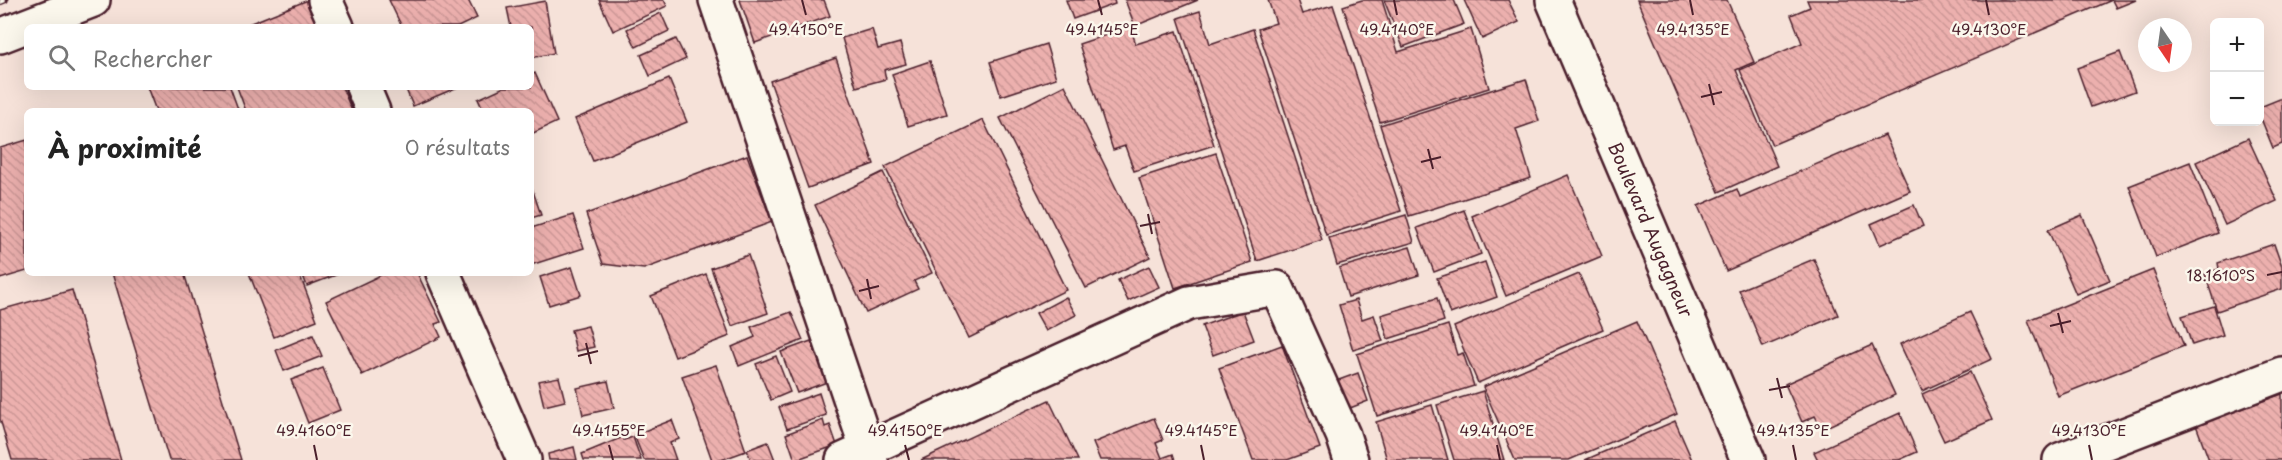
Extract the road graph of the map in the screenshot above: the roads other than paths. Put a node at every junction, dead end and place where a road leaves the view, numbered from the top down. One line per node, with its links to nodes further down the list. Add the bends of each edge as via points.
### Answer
1 (93, 0): 5 (street)
2 (325, 0): 6 (street)
3 (716, 0): 12 (street)
4 (1553, 0): 15 (street, Boulevard Augagneur)
5 (42, 9): 7 (street)
6 (336, 24)
7 (0, 36)
8 (364, 90): 9 (street)
9 (372, 108)
10 (444, 276): 13 (street)
11 (2282, 374): 16 (street)
12 (860, 457): 14 (street, via 1189,303 1277,288)
13 (524, 460)
14 (1351, 460)
15 (1748, 460)
16 (2060, 460)

